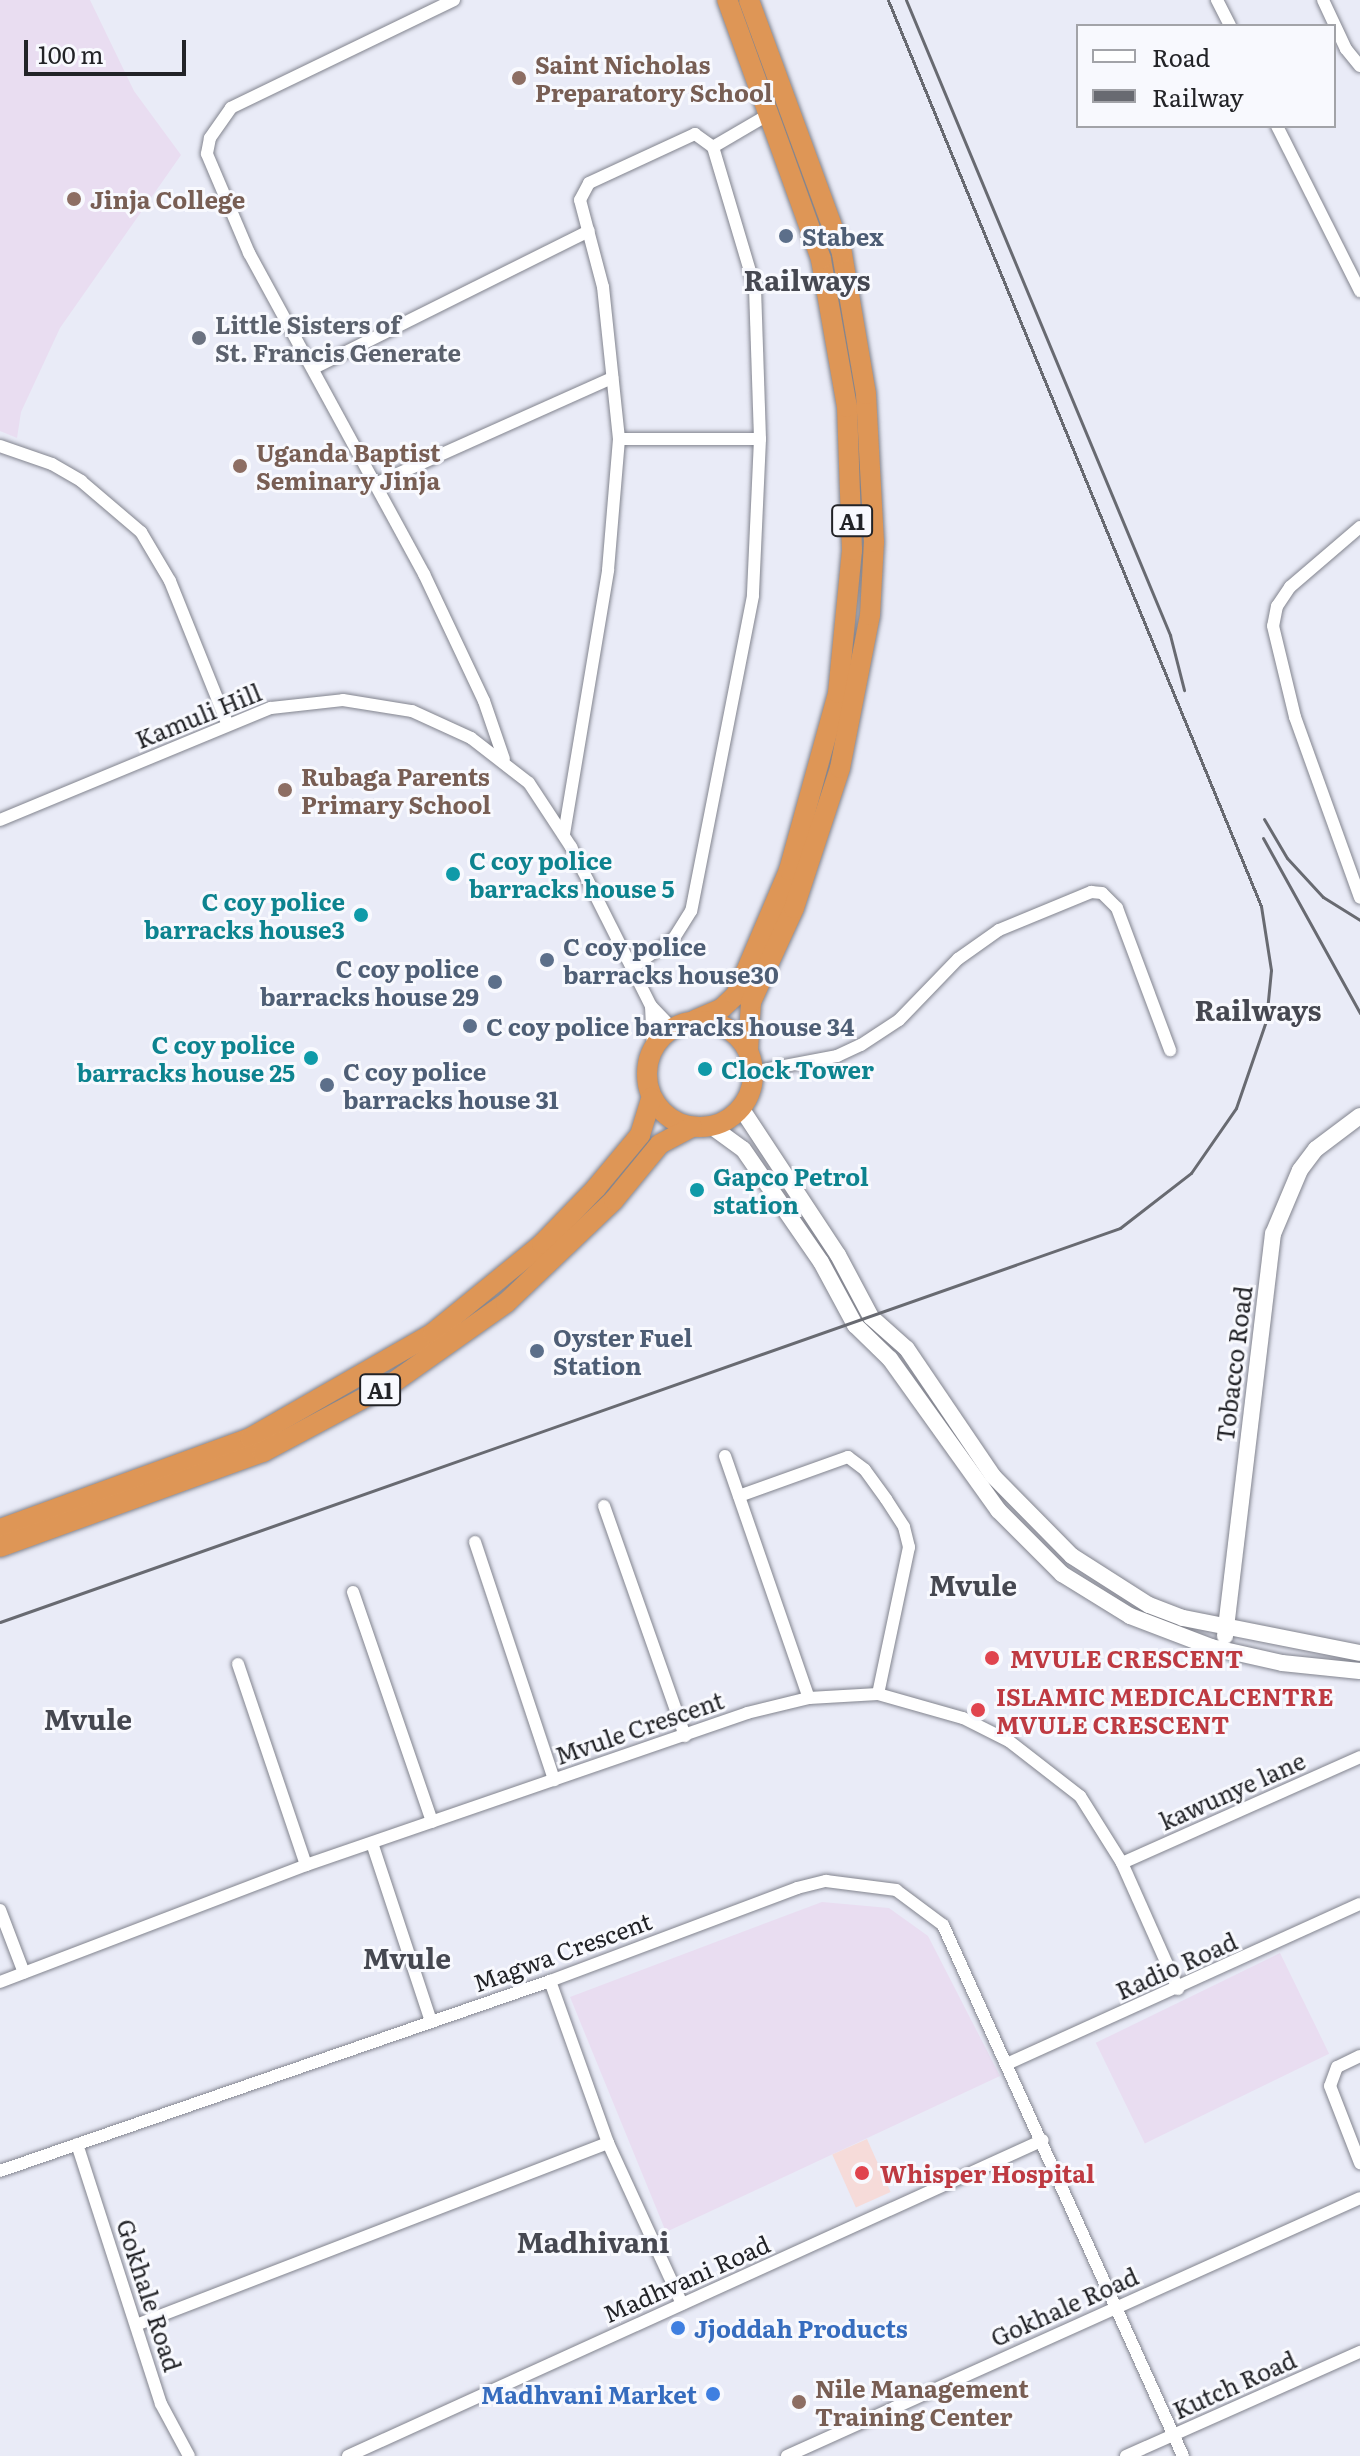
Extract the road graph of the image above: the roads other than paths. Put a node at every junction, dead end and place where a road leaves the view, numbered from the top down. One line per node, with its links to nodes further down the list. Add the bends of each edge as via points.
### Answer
1 (454, 0): 15 (street, via 231,108 210,138 207,154 249,253)
2 (727, 0): 10 (highway, A1)
3 (749, 0): 32 (highway, A1, via 842,253 866,394 874,542 870,615 840,768 799,895 751,1002)
4 (1217, 0): 6 (street)
5 (1323, 0): 7 (street)
6 (1229, 24)
7 (1334, 24)
8 (1336, 28): 9 (street)
9 (1360, 66)
10 (771, 113): 12 (street); 29 (highway, A1, via 821,259 837,332 853,486 847,619 827,746 789,870 736,995 721,1009)
11 (1278, 128): 14 (street)
12 (713, 147): 13 (street, via 695,134 589,183 580,200); 18 (street, via 753,270)
13 (589, 231): 15 (street); 16 (street, via 603,287)
14 (1360, 291)
15 (314, 368): 20 (street)
16 (612, 378): 17 (street); 20 (street)
17 (619, 439): 18 (street); 25 (street, via 608,570)
18 (760, 439): 27 (street, via 753,596 701,873 684,925)
19 (0, 446): 22 (street, via 52,464 81,481 141,532 170,581)
20 (375, 484): 23 (street, via 484,701)
21 (1360, 527): 26 (street, via 1290,587 1277,606 1273,626 1295,717)
22 (227, 723): 23 (street, Kamuli Hill, via 300,702 384,705 444,723); 24 (street, Kamuli Hill)
23 (504, 759): 25 (street, Kamuli Hill, via 529,783)
24 (0, 820)
25 (564, 834): 27 (street, Kamuli Hill)
26 (1360, 898)
27 (632, 968): 28 (street, Kamuli Hill)
28 (651, 1006): 30 (street, Kamuli Hill); 31 (street, Kamuli Hill)
29 (695, 1020): 30 (highway, A1); 32 (highway, via 720,1024)
30 (672, 1028): 31 (highway, A1)
31 (653, 1047): 35 (highway, A1, via 647,1072)
32 (748, 1050): 34 (highway, A1)
33 (1170, 1050): 34 (street, via 1117,908 1102,893 1091,892 999,930 958,959 899,1020 861,1045 837,1056)
34 (753, 1072): 36 (highway)
35 (651, 1098): 38 (highway, via 661,1112); 42 (highway, A1, via 640,1135 596,1188 521,1263 433,1333 250,1438)
36 (741, 1108): 38 (highway, A1); 46 (street, via 838,1255 871,1317 907,1349 965,1438 1027,1515 1072,1556 1136,1598 1183,1618)
37 (1360, 1116): 46 (street, Tobacco Road, via 1316,1149 1300,1170 1273,1234)
38 (702, 1126): 44 (highway, A1, via 660,1144 614,1200 506,1303 394,1382 263,1452); 47 (street, via 743,1149 821,1262 855,1325 890,1359 1016,1532 1090,1595 1172,1633)
39 (725, 1456): 40 (street)
40 (739, 1496): 51 (street, via 848,1457 879,1489 910,1541); 52 (street)
41 (604, 1506): 53 (street)
42 (0, 1529)
43 (475, 1542): 55 (street)
44 (0, 1547)
45 (353, 1592): 56 (street)
46 (1225, 1627): 47 (street, Tobacco Road); 48 (street)
47 (1224, 1650): 50 (street)
48 (1360, 1653)
49 (238, 1664): 59 (street)
50 (1360, 1671)
51 (878, 1694): 52 (street, Mvule Crescent); 58 (street, Mvule Crescent, via 963,1718 1021,1749 1080,1796)
52 (809, 1698): 53 (street, Mvule Crescent)
53 (685, 1736): 55 (street, Mvule Crescent)
54 (1360, 1757): 58 (street, kawunye lane)
55 (554, 1780): 56 (street, Mvule Crescent)
56 (432, 1822): 57 (street, Mvule Crescent)
57 (372, 1843): 59 (street, Mvule Crescent); 66 (street)
58 (1122, 1863): 65 (street, Mvule Crescent)
59 (306, 1865): 62 (street, Mvule Crescent)
60 (1360, 1904): 65 (street, Radio Road)
61 (0, 1910): 62 (street)
62 (24, 1973): 64 (street, Mvule Crescent)
63 (550, 1981): 66 (street, Magwa Crescent); 68 (street, Magwa Crescent, via 797,1888 826,1881 861,1882 896,1890 943,1925); 70 (street)
64 (0, 1982)
65 (1178, 1989): 68 (street, Radio Road)
66 (431, 2021): 71 (street, Magwa Crescent)
67 (1360, 2056): 72 (street, via 1337,2067 1330,2086)
68 (1009, 2063): 69 (street, Magwa Crescent)
69 (1043, 2140): 75 (street, Madhvani Road); 76 (street, Magwa Crescent)
70 (608, 2143): 75 (street); 77 (street)
71 (77, 2144): 73 (street, Magwa Crescent); 77 (street, Gokhale Road)
72 (1360, 2163)
73 (0, 2171)
74 (1360, 2198): 76 (street, Gokhale Road)
75 (682, 2304): 81 (street, Madhvani Road)
76 (1116, 2306): 79 (street, Magwa Crescent); 82 (street, Gokhale Road)
77 (136, 2325): 80 (street, Gokhale Road, via 161,2404)
78 (1360, 2352): 79 (street, Kutch Road)
79 (1174, 2435): 83 (street, Kutch Road); 84 (street, Magwa Crescent)
80 (189, 2456)
81 (348, 2456)
82 (787, 2456)
83 (1126, 2456)
84 (1183, 2456)

